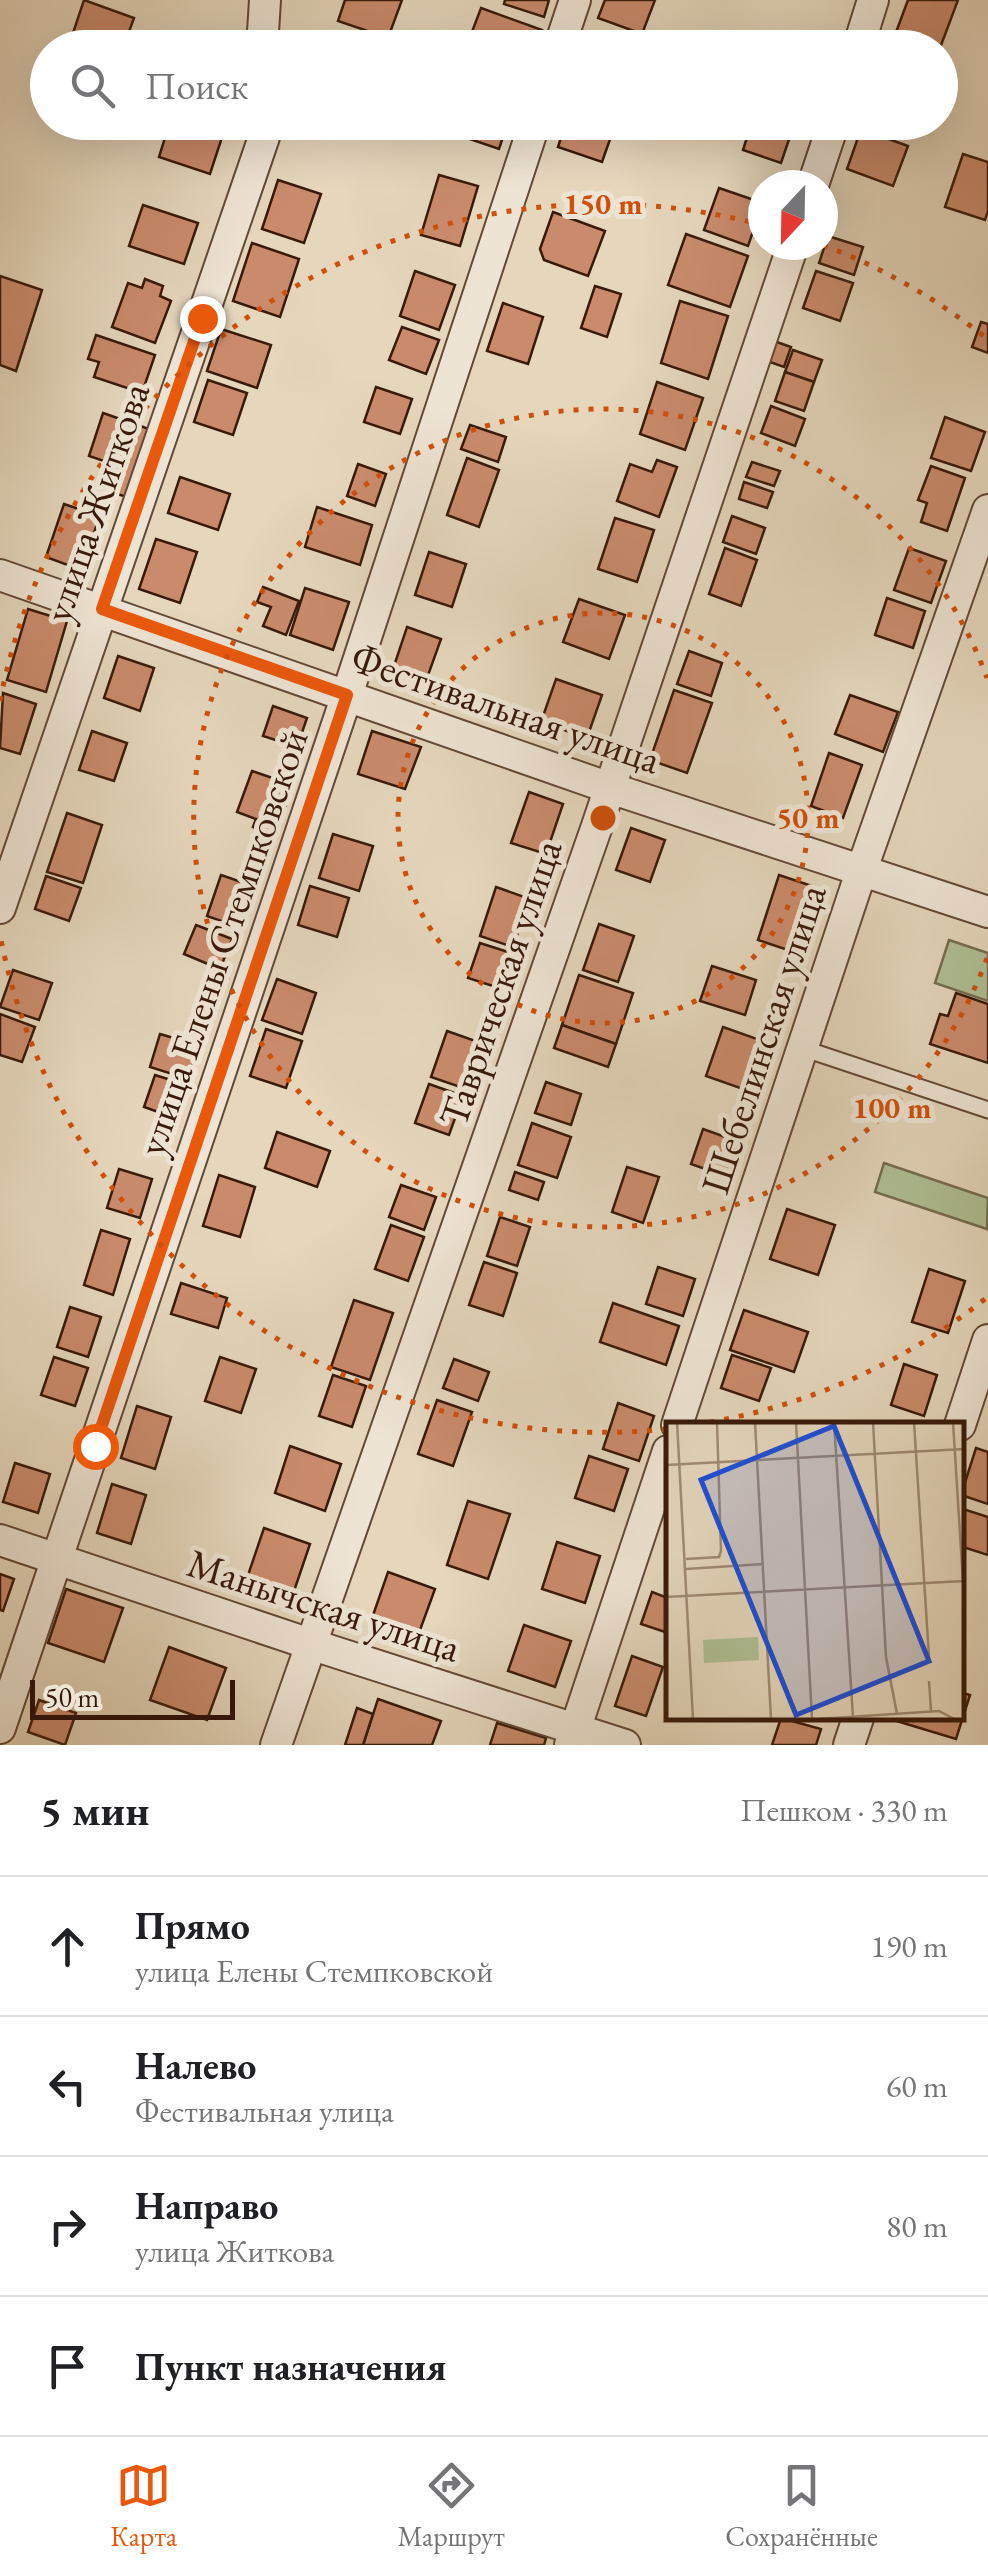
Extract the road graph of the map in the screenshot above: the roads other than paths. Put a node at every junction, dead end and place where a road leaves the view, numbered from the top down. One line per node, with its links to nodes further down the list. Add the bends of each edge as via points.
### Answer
1 (265, 0): 4 (street)
2 (575, 0): 5 (street)
3 (873, 0): 6 (street)
4 (263, 30)
5 (566, 30)
6 (864, 30)
7 (263, 140): 14 (street, улица Житкова)
8 (529, 140): 15 (street, улица Елены Стемпковской)
9 (828, 140): 10 (street)
10 (819, 170)
11 (788, 260): 16 (street, Таврическая улица)
12 (988, 510): 17 (street, Шебелинская улица)
13 (0, 575): 14 (street, Фестивальная улица)
14 (102, 609): 15 (street, Фестивальная улица); 18 (street, улица Житкова)
15 (347, 695): 16 (street, Фестивальная улица); 27 (street, улица Елены Стемпковской)
16 (610, 788): 17 (street, Фестивальная улица); 28 (street, Таврическая улица)
17 (862, 869): 19 (street, Фестивальная улица); 20 (street, Шебелинская улица)
18 (0, 908)
19 (988, 912)
20 (802, 1048): 21 (lane); 23 (street, Шебелинская улица)
21 (988, 1110)
22 (988, 1340): 24 (street)
23 (677, 1422)
24 (961, 1422)
25 (666, 1456): 31 (street)
26 (0, 1540): 27 (street, Манычская улица)
27 (57, 1559): 28 (street, Манычская улица); 30 (street, улица Елены Стемпковской)
28 (310, 1644): 31 (street, Манычская улица); 32 (street, Таврическая улица)
29 (857, 1720): 34 (street)
30 (0, 1728)
31 (573, 1736): 33 (street, Манычская улица)
32 (276, 1745)
33 (624, 1745)
34 (848, 1745)

